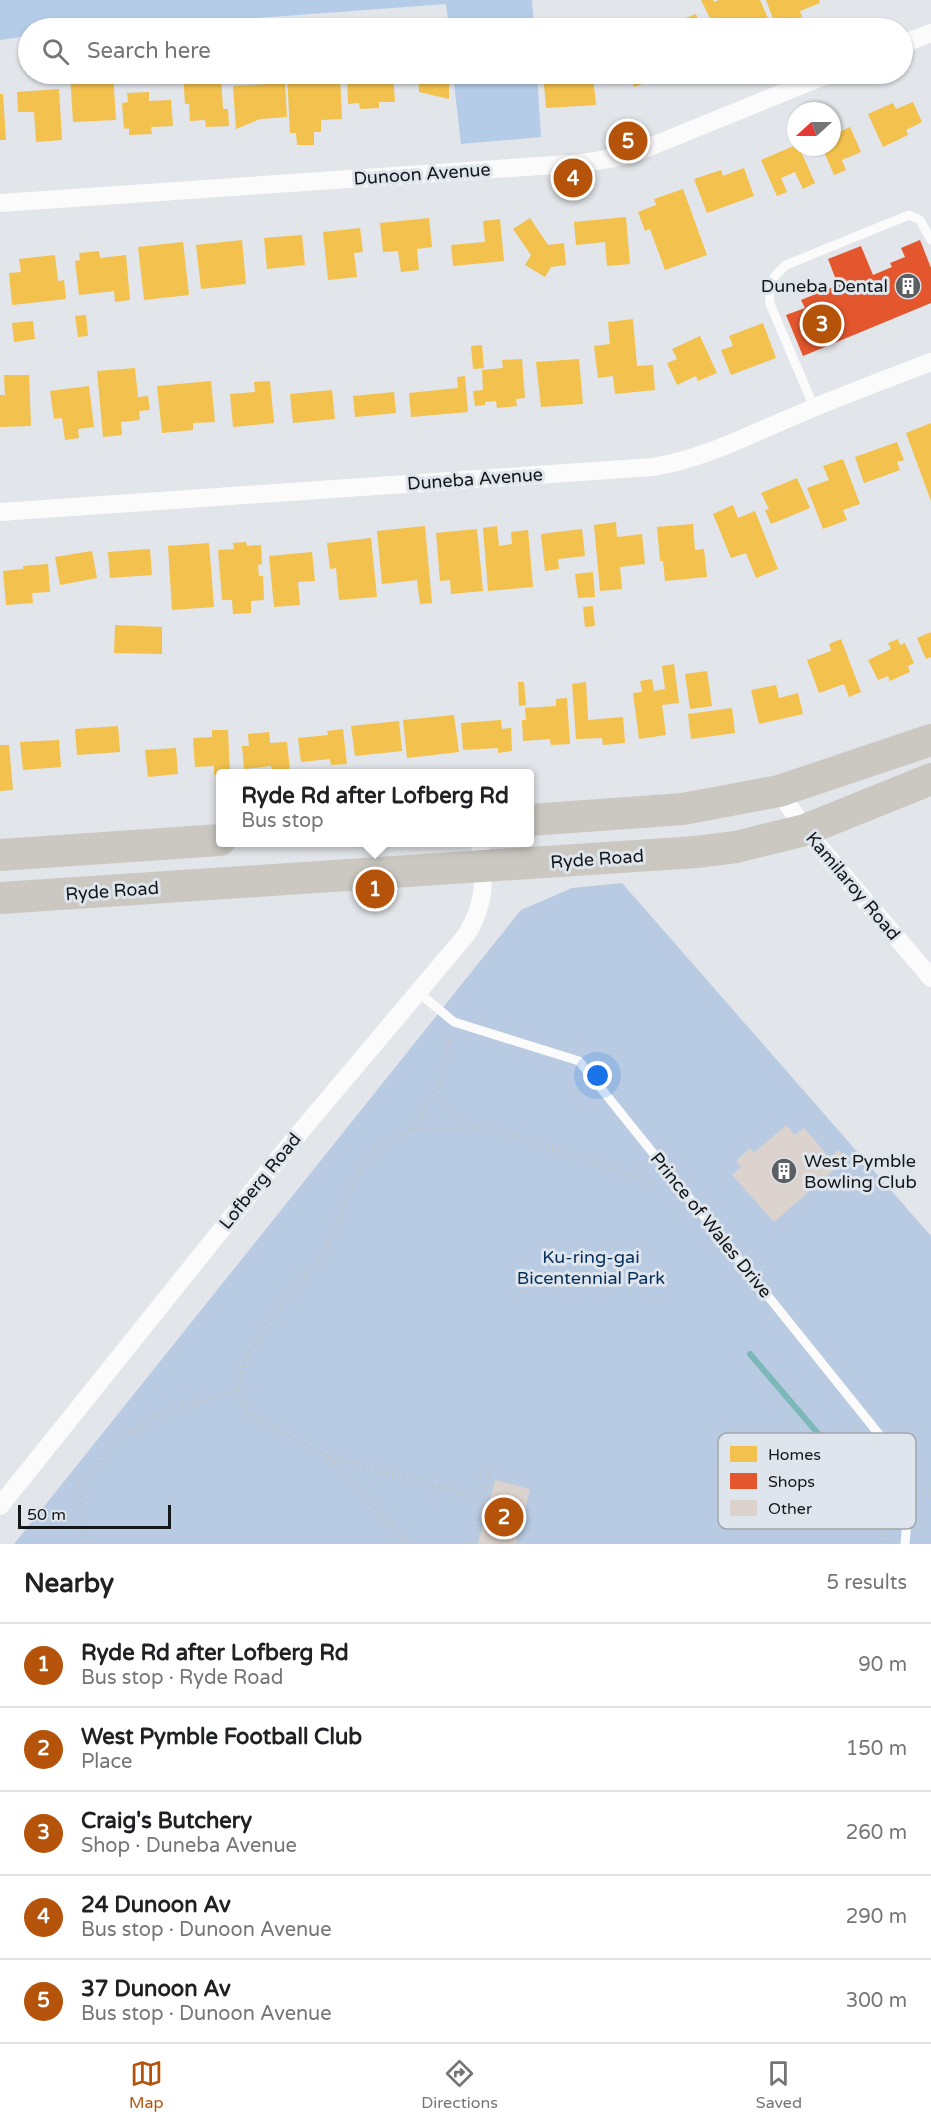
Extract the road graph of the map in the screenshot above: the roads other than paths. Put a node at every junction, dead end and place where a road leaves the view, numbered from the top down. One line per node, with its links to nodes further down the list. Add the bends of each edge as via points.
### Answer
1 (931, 33): 2 (street)
2 (913, 40)
3 (804, 84): 4 (street, Dunoon Avenue, via 614,158)
4 (0, 204)
5 (931, 240): 7 (lane, via 920,220 909,215 786,265 775,274 768,288 770,304)
6 (931, 362): 7 (street, Duneba Avenue)
7 (814, 407): 8 (street, Duneba Avenue, via 696,458 652,467)
8 (0, 512)
9 (931, 740): 11 (highway)
10 (931, 779): 13 (highway, Ryde Road)
11 (779, 791): 12 (highway, via 683,809); 13 (street, Kamilaroy Road)
12 (534, 820)
13 (805, 830): 16 (highway, Ryde Road, via 736,847 696,852); 18 (street, Kamilaroy Road)
14 (216, 840): 15 (highway)
15 (0, 855)
16 (481, 855): 17 (highway, Ryde Road); 19 (street, Lofberg Road, via 484,886 480,908 467,934)
17 (0, 898)
18 (931, 978)
19 (418, 992): 20 (lane, Prince of Wales Drive, via 454,1022 579,1061); 21 (street, Lofberg Road, via 291,1143)
20 (878, 1433)
21 (0, 1506)
22 (906, 1529): 23 (lane, Prince of Wales Drive)
23 (905, 1544)

